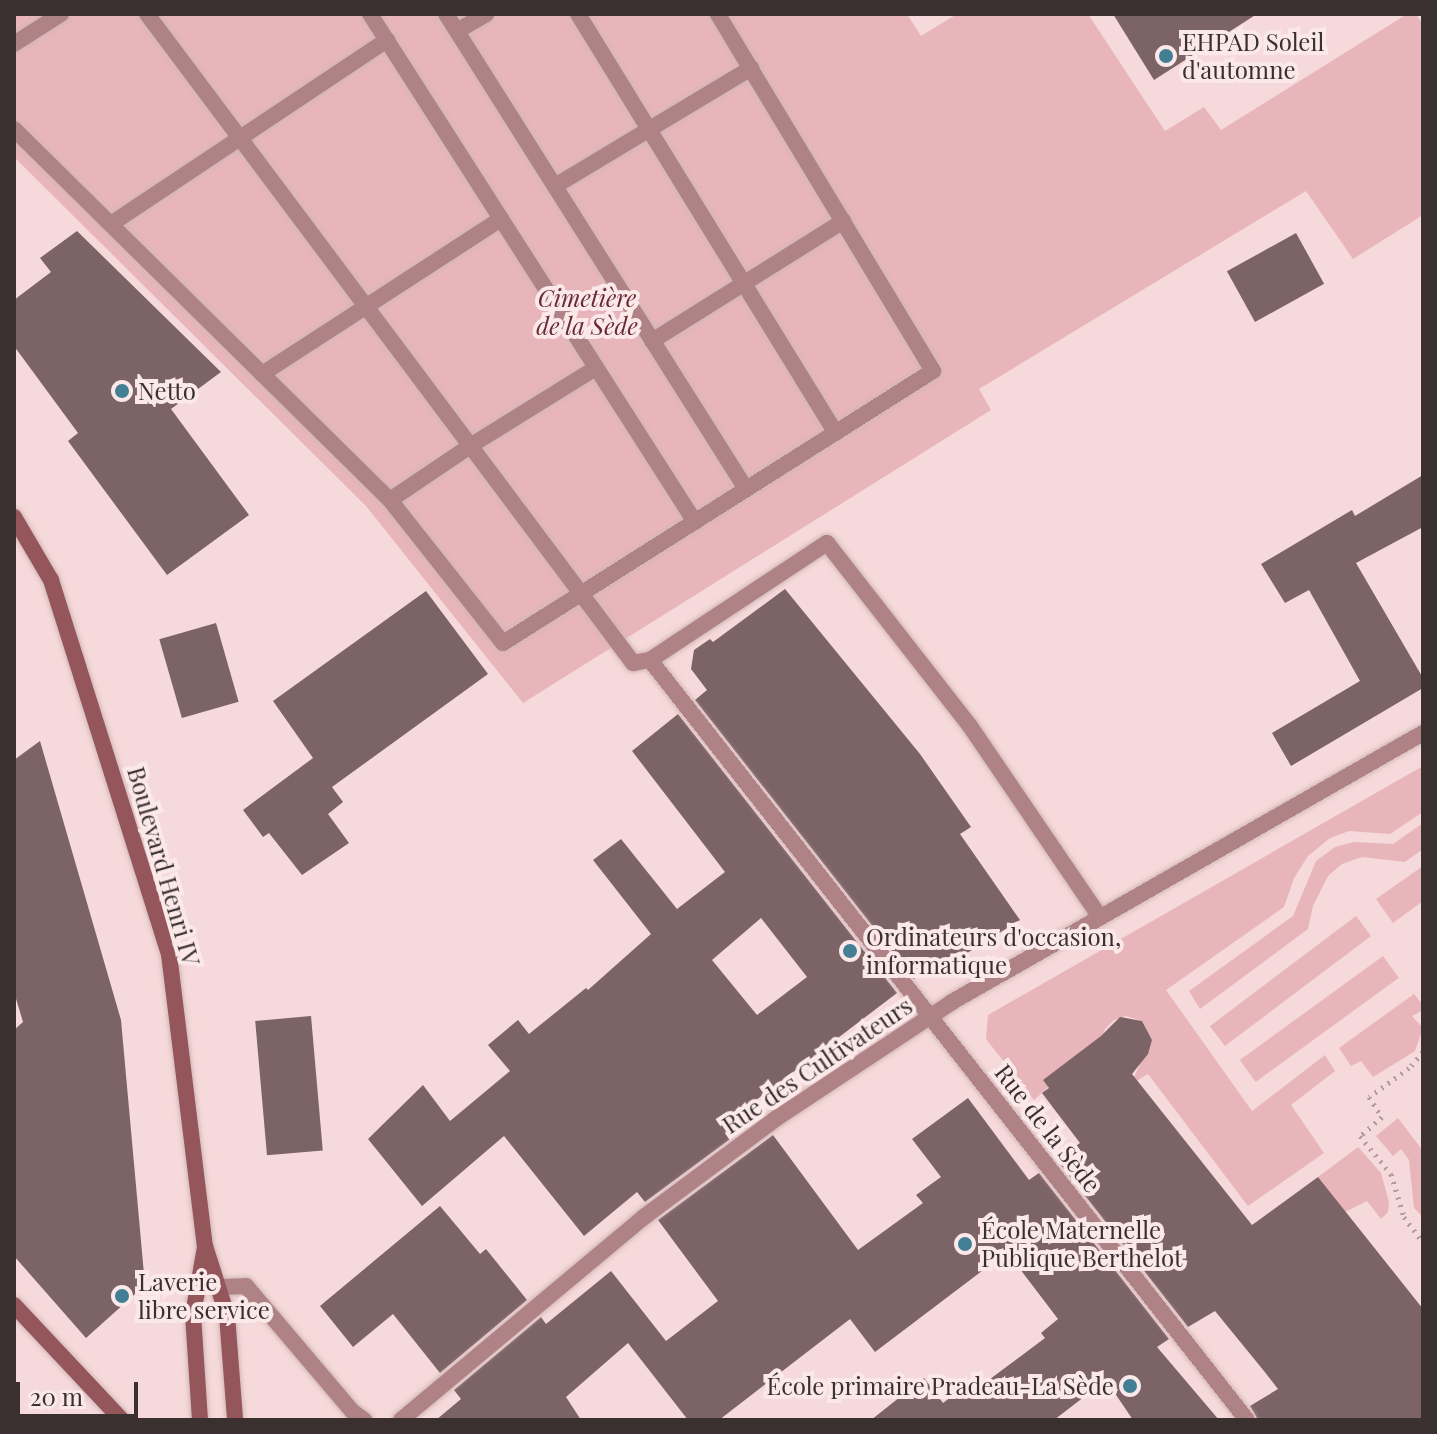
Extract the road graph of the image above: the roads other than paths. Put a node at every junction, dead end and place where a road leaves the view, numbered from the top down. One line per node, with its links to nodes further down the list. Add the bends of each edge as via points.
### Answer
1 (61, 14): 10 (street)
2 (147, 14): 14 (street)
3 (370, 14): 9 (street)
4 (446, 14): 8 (street)
5 (486, 14): 8 (street)
6 (578, 14): 13 (street)
7 (718, 14): 11 (street)
8 (457, 31): 15 (street)
9 (387, 40): 14 (street); 16 (street)
10 (14, 44)
11 (751, 68): 13 (street); 17 (street)
12 (14, 129): 18 (street)
13 (649, 129): 15 (street); 19 (street)
14 (240, 138): 18 (street); 20 (street)
15 (555, 186): 21 (street)
16 (501, 219): 20 (street); 22 (street)
17 (843, 221): 19 (street); 24 (street, via 933,371)
18 (111, 224): 23 (street)
19 (745, 285): 21 (street); 24 (street)
20 (365, 305): 23 (street); 25 (street)
21 (652, 341): 26 (street)
22 (596, 368): 25 (street); 29 (street)
23 (262, 374): 27 (street)
24 (836, 433): 26 (street)
25 (470, 446): 27 (street); 30 (street)
26 (746, 489): 29 (street)
27 (390, 500): 30 (street, via 503,643)
28 (14, 517): 35 (street, Boulevard Henri IV, via 51,580 169,954)
29 (695, 522): 30 (street)
30 (580, 594): 31 (street, via 633,663)
31 (650, 660): 33 (street, via 827,543 970,726); 34 (street, Rue de la Sède)
32 (1423, 733): 33 (street, Rue des Cultivateurs)
33 (1099, 916): 34 (street, Rue des Cultivateurs)
34 (930, 1016): 42 (street, Rue des Cultivateurs, via 777,1118 644,1217); 43 (street, Rue de la Sède)
35 (205, 1246): 36 (street, Boulevard Henri IV); 39 (street, Boulevard Henri IV, via 193,1314)
36 (221, 1287): 40 (street, Boulevard Henri IV); 41 (street, via 246,1286)
37 (14, 1305): 38 (street)
38 (122, 1420)
39 (200, 1420)
40 (235, 1420)
41 (364, 1420)
42 (401, 1420)
43 (1247, 1420)

